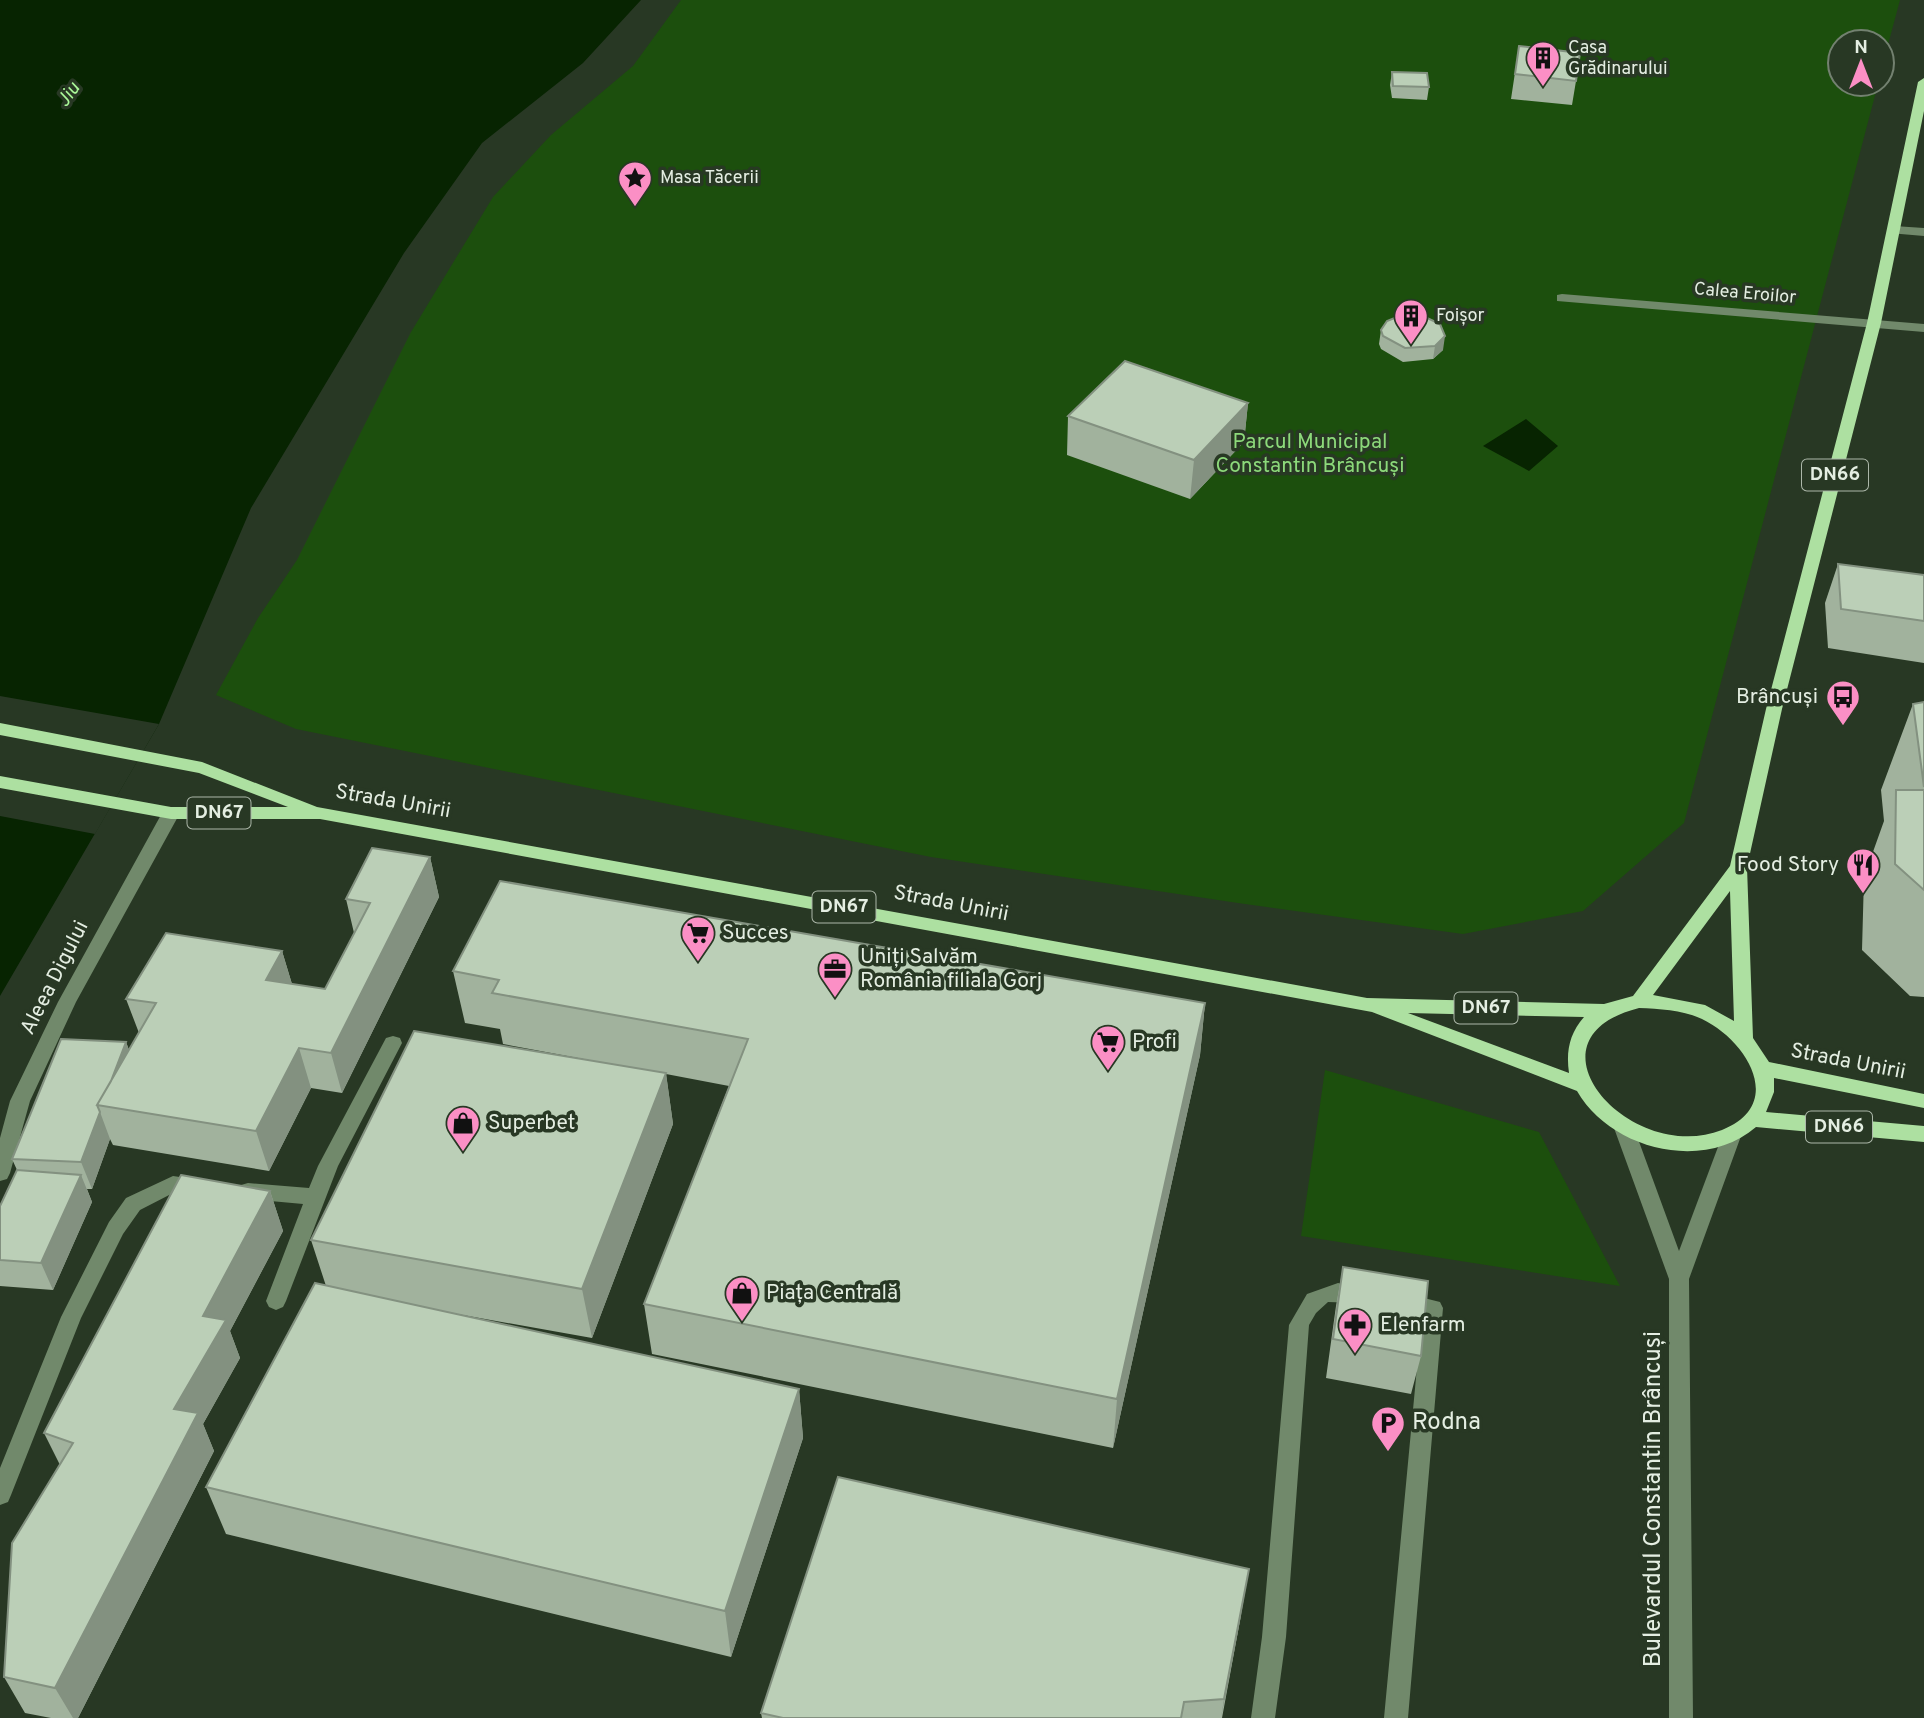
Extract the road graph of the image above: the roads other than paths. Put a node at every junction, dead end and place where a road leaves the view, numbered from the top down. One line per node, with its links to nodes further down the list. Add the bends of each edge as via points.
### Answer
1 (1924, 82): 2 (main road, DN66)
2 (1894, 230): 3 (street); 5 (main road, DN66)
3 (1924, 232)
4 (1562, 298): 5 (street, Calea Eroilor)
5 (1874, 323): 6 (street, Calea Eroilor); 11 (main road, DN66)
6 (1924, 328)
7 (0, 729): 10 (main road, Strada Unirii / DN67, via 202,768)
8 (0, 782): 9 (main road, Strada Unirii / DN67)
9 (171, 813): 10 (main road, Strada Unirii / DN67); 19 (street, Aleea Digului, via 66,1002)
10 (320, 813): 13 (main road, Strada Unirii / DN67)
11 (1738, 867): 12 (main road, DN66); 15 (main road, DN66)
12 (1639, 1001): 14 (main road, Strada Unirii); 15 (main road, Strada Unirii, via 1677,1003 1714,1016)
13 (1367, 1005): 14 (main road, Strada Unirii / DN67); 18 (main road, Strada Unirii / DN67)
14 (1605, 1011): 18 (main road, Strada Unirii, via 1582,1030 1574,1055)
15 (1744, 1039): 17 (main road, Strada Unirii)
16 (394, 1043): 27 (street)
17 (1762, 1068): 20 (main road, Strada Unirii / DN66); 21 (main road, Strada Unirii, via 1765,1095)
18 (1580, 1085): 22 (main road, Strada Unirii, via 1597,1108)
19 (20, 1101): 23 (street); 26 (street, Aleea Digului)
20 (1924, 1101)
21 (1754, 1119): 24 (main road, DN66); 25 (main road, Strada Unirii)
22 (1624, 1128): 25 (main road, Strada Unirii, via 1660,1141 1698,1144); 28 (street, Bulevardul Constantin Brâncuși)
23 (0, 1132)
24 (1924, 1134)
25 (1731, 1136): 28 (street, Bulevardul Constantin Brâncuși)
26 (0, 1173)
27 (316, 1197): 29 (street); 30 (street, via 173,1184 133,1205 116,1228 71,1317)
28 (1679, 1279): 33 (street, Bulevardul Constantin Brâncuși)
29 (276, 1301)
30 (0, 1495)
31 (1263, 1718): 32 (street, via 1274,1637 1299,1325 1306,1306 1323,1293 1349,1292 1433,1308)
32 (1396, 1718)
33 (1681, 1718)

